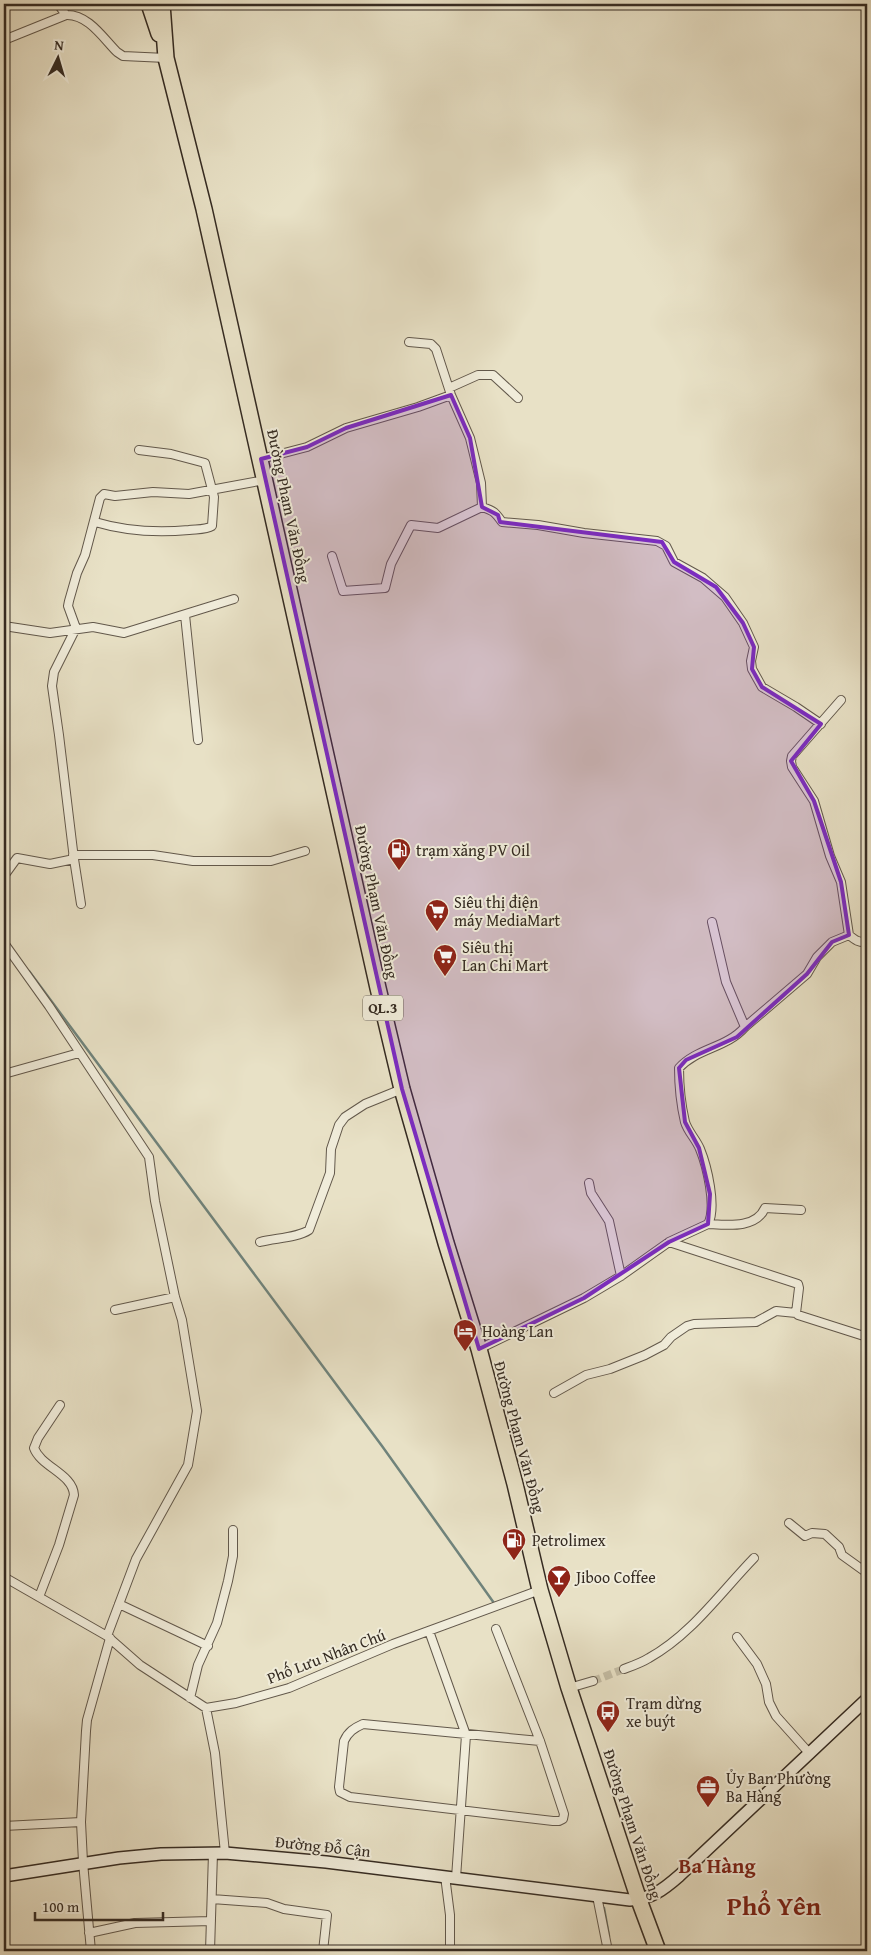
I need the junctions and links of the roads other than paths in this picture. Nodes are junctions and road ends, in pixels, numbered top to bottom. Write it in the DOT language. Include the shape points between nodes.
graph roads {
  1 [pos="58,4"];
  2 [pos="161,4"];
  3 [pos="66,15"];
  4 [pos="4,40"];
  5 [pos="165,54"];
  6 [pos="409,342"];
  7 [pos="450,392"];
  8 [pos="518,398"];
  9 [pos="139,450"];
  10 [pos="261,459"];
  11 [pos="265,480"];
  12 [pos="211,489"];
  13 [pos="482,507"];
  14 [pos="95,522"];
  15 [pos="332,556"];
  16 [pos="234,599"];
  17 [pos="185,615"];
  18 [pos="4,626"];
  19 [pos="76,628"];
  20 [pos="841,700"];
  21 [pos="821,724"];
  22 [pos="198,740"];
  23 [pos="305,851"];
  24 [pos="74,857"];
  25 [pos="4,876"];
  26 [pos="81,904"];
  27 [pos="712,922"];
  28 [pos="849,935"];
  29 [pos="867,942"];
  30 [pos="4,943"];
  31 [pos="745,1027"];
  32 [pos="79,1053"];
  33 [pos="4,1074"];
  34 [pos="402,1089"];
  35 [pos="589,1183"];
  36 [pos="800,1210"];
  37 [pos="708,1224"];
  38 [pos="260,1242"];
  39 [pos="670,1242"];
  40 [pos="620,1276"];
  41 [pos="175,1297"];
  42 [pos="115,1310"];
  43 [pos="796,1313"];
  44 [pos="867,1337"];
  45 [pos="479,1349"];
  46 [pos="554,1393"];
  47 [pos="60,1405"];
  48 [pos="789,1523"];
  49 [pos="233,1530"];
  50 [pos="754,1558"];
  51 [pos="867,1573"];
  52 [pos="4,1577"];
  53 [pos="540,1590"];
  54 [pos="39,1597"];
  55 [pos="119,1604"];
  56 [pos="496,1629"];
  57 [pos="428,1631"];
  58 [pos="108,1637"];
  59 [pos="737,1638"];
  60 [pos="208,1646"];
  61 [pos="624,1669"];
  62 [pos="593,1681"];
  63 [pos="570,1688"];
  64 [pos="190,1698"];
  65 [pos="867,1699"];
  66 [pos="206,1708"];
  67 [pos="466,1734"];
  68 [pos="540,1741"];
  69 [pos="810,1754"];
  70 [pos="462,1809"];
  71 [pos="81,1822"];
  72 [pos="4,1826"];
  73 [pos="213,1853"];
  74 [pos="226,1853"];
  75 [pos="83,1862"];
  76 [pos="4,1876"];
  77 [pos="450,1877"];
  78 [pos="596,1896"];
  79 [pos="212,1899"];
  80 [pos="639,1900"];
  81 [pos="211,1921"];
  82 [pos="89,1933"];
  83 [pos="91,1951"];
  84 [pos="210,1951"];
  85 [pos="324,1951"];
  86 [pos="450,1951"];
  87 [pos="608,1951"];
  88 [pos="658,1951"];
  1 -- 3 [label="street"];
  2 -- 5 [label="highway, Đường Phạm Văn Đồng / QL.3"];
  3 -- 4 [label="street"];
  3 -- 5 [label="street" via="86,20 123,56"];
  5 -- 10 [label="highway, Đường Phạm Văn Đồng / QL.3"];
  6 -- 7 [label="street" via="434,346"];
  7 -- 8 [label="street" via="478,375 487,374 498,378"];
  7 -- 10 [label="street" via="418,407 346,428 307,447"];
  7 -- 13 [label="street" via="470,438 481,483"];
  9 -- 12 [label="street" via="205,463"];
  10 -- 11 [label="highway, Đường Phạm Văn Đồng / QL.3"];
  11 -- 12 [label="street"];
  11 -- 34 [label="highway, Đường Phạm Văn Đồng / QL.3"];
  12 -- 14 [label="street" via="189,494 104,494 100,498"];
  12 -- 14 [label="street" via="214,497 212,526 209,528 170,532 132,530"];
  13 -- 15 [label="street" via="438,528 411,525 391,564 385,588 343,591"];
  13 -- 21 [label="street" via="493,511 502,522 662,542 674,562 716,588 743,623 754,647 752,669 762,687"];
  14 -- 19 [label="street" via="68,606"];
  16 -- 17 [label="street"];
  17 -- 19 [label="street" via="124,633 93,627"];
  17 -- 22 [label="street"];
  18 -- 19 [label="street" via="50,632"];
  19 -- 24 [label="street" via="52,680"];
  20 -- 21 [label="street"];
  21 -- 28 [label="street" via="791,761 814,801 841,882"];
  23 -- 24 [label="street" via="271,861 193,861 153,855"];
  24 -- 25 [label="street" via="50,864 17,858"];
  24 -- 26 [label="street"];
  27 -- 31 [label="street" via="726,982"];
  28 -- 29 [label="street" via="861,943"];
  28 -- 31 [label="street" via="832,942 806,974"];
  30 -- 32 [label="street"];
  31 -- 37 [label="street" via="737,1037 686,1060 679,1068 685,1122 700,1148 710,1194 712,1213"];
  32 -- 33 [label="street"];
  32 -- 41 [label="street" via="149,1157 154,1201"];
  34 -- 38 [label="street" via="345,1116 331,1149 330,1173 309,1230"];
  34 -- 45 [label="highway, Đường Phạm Văn Đồng / QL.3"];
  35 -- 40 [label="street" via="609,1221"];
  36 -- 37 [label="street" via="765,1208 756,1220 731,1225"];
  37 -- 39 [label="street"];
  39 -- 40 [label="street"];
  39 -- 43 [label="street" via="798,1284"];
  40 -- 45 [label="street" via="571,1305"];
  41 -- 42 [label="street"];
  41 -- 55 [label="street" via="182,1320 197,1411 191,1453 183,1476 136,1559"];
  43 -- 44 [label="street"];
  43 -- 46 [label="street" via="776,1311 756,1322 686,1326 664,1345 645,1355 610,1369 586,1374"];
  45 -- 53 [label="highway, Đường Phạm Văn Đồng / QL.3"];
  47 -- 54 [label="street" via="34,1448 36,1455 69,1482 74,1488 74,1495"];
  48 -- 51 [label="street" via="805,1536 814,1533 828,1536 840,1547 842,1555"];
  49 -- 60 [label="street" via="233,1556 228,1581"];
  50 -- 61 [label="street" via="688,1628 648,1659"];
  52 -- 54 [label="street"];
  53 -- 57 [label="street, Phố Lưu Nhân Chú"];
  53 -- 63 [label="highway, Đường Phạm Văn Đồng / QL.3"];
  54 -- 58 [label="street"];
  55 -- 58 [label="street"];
  55 -- 60 [label="street"];
  56 -- 68 [label="street"];
  57 -- 66 [label="street, Phố Lưu Nhân Chú" via="289,1688"];
  57 -- 67 [label="street"];
  58 -- 64 [label="street" via="140,1665"];
  58 -- 71 [label="street" via="87,1720"];
  59 -- 69 [label="street" via="758,1664 776,1716"];
  60 -- 64 [label="street" via="198,1665"];
  62 -- 63 [label="street"];
  63 -- 80 [label="highway, Đường Phạm Văn Đồng / QL.3"];
  64 -- 66 [label="street"];
  65 -- 69 [label="main road"];
  66 -- 74 [label="street"];
  67 -- 68 [label="street"];
  67 -- 70 [label="street"];
  67 -- 70 [label="street" via="370,1724 359,1726 347,1734 344,1741 339,1787 344,1795 350,1797"];
  68 -- 70 [label="street" via="563,1819 553,1821"];
  69 -- 80 [label="main road" via="667,1887 656,1895"];
  70 -- 77 [label="street"];
  71 -- 72 [label="street"];
  71 -- 75 [label="street"];
  73 -- 74 [label="main road, Đường Đỗ Cận"];
  73 -- 75 [label="main road, Đường Đỗ Cận" via="161,1854"];
  73 -- 79 [label="street"];
  74 -- 77 [label="main road, Đường Đỗ Cận"];
  75 -- 76 [label="main road, Đường Đỗ Cận"];
  75 -- 82 [label="street"];
  77 -- 78 [label="main road, Đường Đỗ Cận"];
  77 -- 86 [label="street"];
  78 -- 80 [label="main road, Đường Đỗ Cận"];
  78 -- 87 [label="street"];
  79 -- 81 [label="street"];
  79 -- 85 [label="street" via="267,1903 284,1910 327,1914"];
  80 -- 88 [label="highway, Đường Phạm Văn Đồng / QL.3"];
  81 -- 82 [label="street" via="142,1922"];
  81 -- 84 [label="street"];
  82 -- 83 [label="street"];
}
